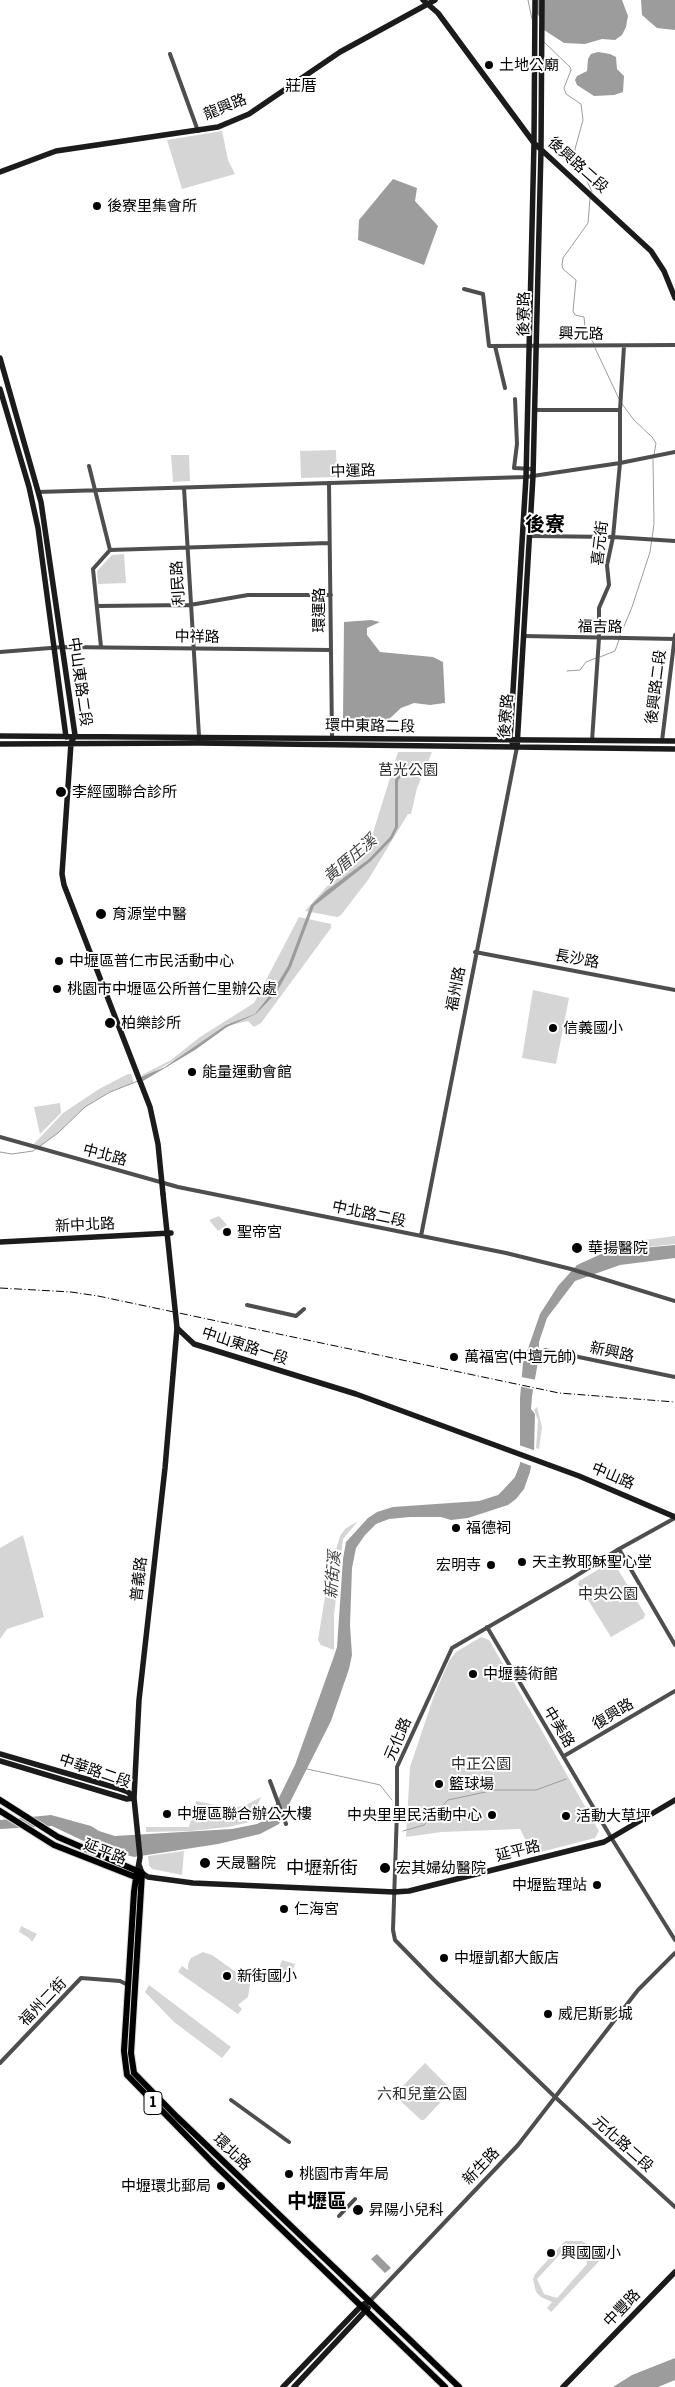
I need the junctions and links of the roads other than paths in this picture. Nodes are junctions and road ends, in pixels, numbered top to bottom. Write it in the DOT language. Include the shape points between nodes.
graph roads {
  1 [pos="435,0"];
  2 [pos="535,0"];
  3 [pos="542,0"];
  4 [pos="425,2"];
  5 [pos="170,54"];
  6 [pos="198,131"];
  7 [pos="534,143"];
  8 [pos="541,149"];
  9 [pos="0,172"];
  10 [pos="464,289"];
  11 [pos="675,298"];
  12 [pos="533,345"];
  13 [pos="675,345"];
  14 [pos="495,346"];
  15 [pos="624,346"];
  16 [pos="0,358"];
  17 [pos="505,388"];
  18 [pos="0,389"];
  19 [pos="515,399"];
  20 [pos="534,410"];
  21 [pos="620,410"];
  22 [pos="675,452"];
  23 [pos="620,463"];
  24 [pos="89,466"];
  25 [pos="530,469"];
  26 [pos="529,476"];
  27 [pos="329,483"];
  28 [pos="184,488"];
  29 [pos="96,491"];
  30 [pos="30,492"];
  31 [pos="39,492"];
  32 [pos="530,536"];
  33 [pos="613,536"];
  34 [pos="675,541"];
  35 [pos="329,543"];
  36 [pos="187,548"];
  37 [pos="110,550"];
  38 [pos="331,595"];
  39 [pos="190,605"];
  40 [pos="97,606"];
  41 [pos="675,635"];
  42 [pos="524,636"];
  43 [pos="599,638"];
  44 [pos="675,639"];
  45 [pos="63,647"];
  46 [pos="53,648"];
  47 [pos="101,648"];
  48 [pos="193,648"];
  49 [pos="330,650"];
  50 [pos="0,652"];
  51 [pos="0,736"];
  52 [pos="64,736"];
  53 [pos="75,736"];
  54 [pos="199,736"];
  55 [pos="332,737"];
  56 [pos="510,740"];
  57 [pos="592,741"];
  58 [pos="662,741"];
  59 [pos="675,741"];
  60 [pos="71,743"];
  61 [pos="0,744"];
  62 [pos="517,744"];
  63 [pos="675,749"];
  64 [pos="475,952"];
  65 [pos="675,990"];
  66 [pos="0,1137"];
  67 [pos="162,1182"];
  68 [pos="171,1233"];
  69 [pos="421,1236"];
  70 [pos="0,1242"];
  71 [pos="675,1301"];
  72 [pos="247,1305"];
  73 [pos="304,1309"];
  74 [pos="177,1328"];
  75 [pos="545,1350"];
  76 [pos="675,1377"];
  77 [pos="540,1461"];
  78 [pos="675,1517"];
  79 [pos="618,1549"];
  80 [pos="487,1627"];
  81 [pos="675,1645"];
  82 [pos="675,1691"];
  83 [pos="0,1754"];
  84 [pos="564,1756"];
  85 [pos="0,1761"];
  86 [pos="270,1781"];
  87 [pos="134,1798"];
  88 [pos="0,1800"];
  89 [pos="675,1800"];
  90 [pos="0,1811"];
  91 [pos="286,1824"];
  92 [pos="612,1839"];
  93 [pos="141,1874"];
  94 [pos="394,1892"];
  95 [pos="675,1940"];
  96 [pos="675,1953"];
  97 [pos="128,1985"];
  98 [pos="136,1991"];
  99 [pos="0,2062"];
  100 [pos="555,2097"];
  101 [pos="231,2100"];
  102 [pos="289,2142"];
  103 [pos="250,2187"];
  104 [pos="245,2193"];
  105 [pos="355,2199"];
  106 [pos="675,2207"];
  107 [pos="339,2216"];
  108 [pos="311,2245"];
  109 [pos="306,2251"];
  110 [pos="675,2272"];
  111 [pos="370,2301"];
  112 [pos="364,2308"];
  113 [pos="282,2387"];
  114 [pos="294,2387"];
  115 [pos="445,2387"];
  116 [pos="459,2387"];
  117 [pos="563,2387"];
  1 -- 4 [label="street, 龍興路"];
  2 -- 7 [label="street, 後寮路"];
  3 -- 8 [label="street, 後寮路"];
  4 -- 6 [label="street, 龍興路" via="340,52 248,114 218,127"];
  4 -- 7 [label="street, 後興路二段" via="438,13"];
  5 -- 6 [label="street"];
  6 -- 9 [label="street, 龍興路" via="56,151"];
  7 -- 8 [label="street, 後興路二段"];
  7 -- 12 [label="street, 後寮路"];
  8 -- 11 [label="street, 後興路二段" via="644,242 658,260"];
  8 -- 12 [label="street, 後寮路"];
  10 -- 14 [label="street, 興元路" via="483,294 488,344"];
  12 -- 14 [label="street, 興元路"];
  12 -- 15 [label="street, 興元路"];
  12 -- 20 [label="street, 後寮路"];
  12 -- 25 [label="street, 後寮路"];
  13 -- 15 [label="street, 興元路"];
  14 -- 17 [label="street"];
  15 -- 21 [label="street, 喜元街"];
  16 -- 31 [label="street, 中山東路二段"];
  18 -- 30 [label="street, 中山東路二段"];
  19 -- 25 [label="street" via="518,444 514,468"];
  20 -- 21 [label="street"];
  20 -- 25 [label="street, 後寮路"];
  21 -- 23 [label="street, 喜元街"];
  22 -- 23 [label="street, 中運路"];
  23 -- 26 [label="street, 中運路"];
  23 -- 33 [label="street, 喜元街"];
  24 -- 29 [label="street"];
  25 -- 26 [label="street, 後寮路"];
  26 -- 27 [label="street, 中運路"];
  26 -- 32 [label="street, 後寮路"];
  26 -- 56 [label="street, 後寮路"];
  27 -- 28 [label="street, 中運路"];
  27 -- 35 [label="street, 環運路"];
  28 -- 29 [label="street, 中運路"];
  28 -- 36 [label="street, 利民路"];
  29 -- 31 [label="street, 中運路"];
  29 -- 37 [label="street"];
  30 -- 31 [label="street, 中運路"];
  30 -- 46 [label="street, 中山東路二段" via="38,528"];
  31 -- 45 [label="street, 中山東路二段"];
  32 -- 33 [label="street"];
  32 -- 42 [label="street, 後寮路"];
  33 -- 34 [label="street"];
  33 -- 43 [label="street, 喜元街" via="607,565 609,585 598,608"];
  35 -- 36 [label="street"];
  35 -- 38 [label="street, 環運路"];
  36 -- 37 [label="street"];
  36 -- 39 [label="street, 利民路"];
  37 -- 40 [label="street" via="93,569"];
  38 -- 39 [label="street" via="248,595"];
  38 -- 49 [label="street, 環運路"];
  39 -- 40 [label="street"];
  39 -- 48 [label="street, 利民路"];
  40 -- 47 [label="street"];
  41 -- 44 [label="street, 後興路二段"];
  42 -- 43 [label="street, 福吉路"];
  42 -- 62 [label="street, 後寮路"];
  43 -- 44 [label="street, 福吉路"];
  43 -- 57 [label="street, 喜元街"];
  44 -- 58 [label="street, 後興路二段"];
  45 -- 46 [label="street, 中祥路"];
  45 -- 47 [label="street, 中祥路"];
  45 -- 53 [label="street, 中山東路二段"];
  46 -- 50 [label="street, 中祥路"];
  46 -- 52 [label="street, 中山東路二段"];
  47 -- 48 [label="street, 中祥路"];
  48 -- 49 [label="street, 中祥路"];
  48 -- 54 [label="street, 利民路"];
  49 -- 55 [label="street, 環運路"];
  51 -- 52 [label="street, 環中東路二段"];
  52 -- 53 [label="street, 環中東路二段"];
  52 -- 60 [label="street, 中山東路二段"];
  53 -- 54 [label="street, 環中東路二段"];
  53 -- 60 [label="street, 中山東路二段"];
  54 -- 55 [label="street, 環中東路二段"];
  55 -- 56 [label="street, 環中東路二段"];
  56 -- 62 [label="street, 環中東路二段"];
  57 -- 58 [label="street, 環中東路二段"];
  57 -- 62 [label="street, 環中東路二段"];
  58 -- 59 [label="street, 環中東路二段"];
  60 -- 61 [label="street, 環中東路二段"];
  60 -- 62 [label="street, 環中東路二段"];
  60 -- 67 [label="street" via="62,874 155,1125"];
  62 -- 63 [label="street, 環中東路二段"];
  62 -- 64 [label="street, 福州路"];
  64 -- 65 [label="street, 長沙路"];
  64 -- 69 [label="street, 福州路"];
  66 -- 67 [label="street, 中北路"];
  67 -- 69 [label="street, 中北路二段"];
  67 -- 74 [label="street, bridge"];
  68 -- 70 [label="street, 新中北路"];
  69 -- 71 [label="street, 中北路二段" via="571,1269"];
  72 -- 73 [label="street" via="296,1316"];
  74 -- 77 [label="street, 中山東路一段" via="194,1344 356,1394"];
  74 -- 87 [label="street, 普義路" via="139,1700"];
  75 -- 76 [label="street, 新興路"];
  77 -- 78 [label="street, 中山路"];
  78 -- 79 [label="street, 元化路"];
  79 -- 80 [label="street, 元化路"];
  79 -- 81 [label="street"];
  80 -- 84 [label="street, 中美路"];
  80 -- 94 [label="street, 元化路" via="452,1648 397,1767"];
  82 -- 84 [label="street, 復興路"];
  83 -- 87 [label="street, 中華路二段" via="117,1788"];
  84 -- 92 [label="street, 中美路"];
  85 -- 87 [label="street, 中華路二段" via="127,1799"];
  86 -- 91 [label="street"];
  87 -- 93 [label="street, 普義路"];
  88 -- 93 [label="main road, 延平路" via="58,1837"];
  89 -- 92 [label="street, 延平路"];
  90 -- 93 [label="main road, 延平路" via="54,1845"];
  92 -- 94 [label="street, 延平路" via="409,1891"];
  92 -- 95 [label="street, 中美路"];
  93 -- 94 [label="street, 延平路" via="193,1883"];
  93 -- 97 [label="main road, 環北路 / 1"];
  93 -- 98 [label="main road, 環北路 / 1"];
  94 -- 100 [label="street, 元化路" via="395,1940"];
  96 -- 100 [label="street, 新生路" via="638,1990"];
  97 -- 98 [label="street"];
  97 -- 99 [label="street, 福州二街" via="120,1981 81,1978"];
  97 -- 104 [label="main road, 環北路 / 1" via="124,2063 127,2075"];
  98 -- 103 [label="main road, 環北路 / 1" via="131,2053 134,2073"];
  100 -- 106 [label="street, 元化路二段"];
  100 -- 111 [label="street, 新生路" via="518,2145"];
  101 -- 102 [label="street"];
  103 -- 104 [label="street"];
  103 -- 108 [label="main road, 環北路 / 1"];
  104 -- 109 [label="main road, 環北路 / 1"];
  105 -- 107 [label="street"];
  108 -- 109 [label="street"];
  108 -- 111 [label="main road, 環北路 / 1"];
  109 -- 112 [label="main road, 環北路 / 1"];
  110 -- 117 [label="street, 中豐路"];
  111 -- 112 [label="street, 新生路"];
  111 -- 116 [label="main road, 環北路 / 1"];
  112 -- 113 [label="street"];
  112 -- 114 [label="street, 新生路"];
  112 -- 115 [label="main road, 環北路 / 1"];
}
